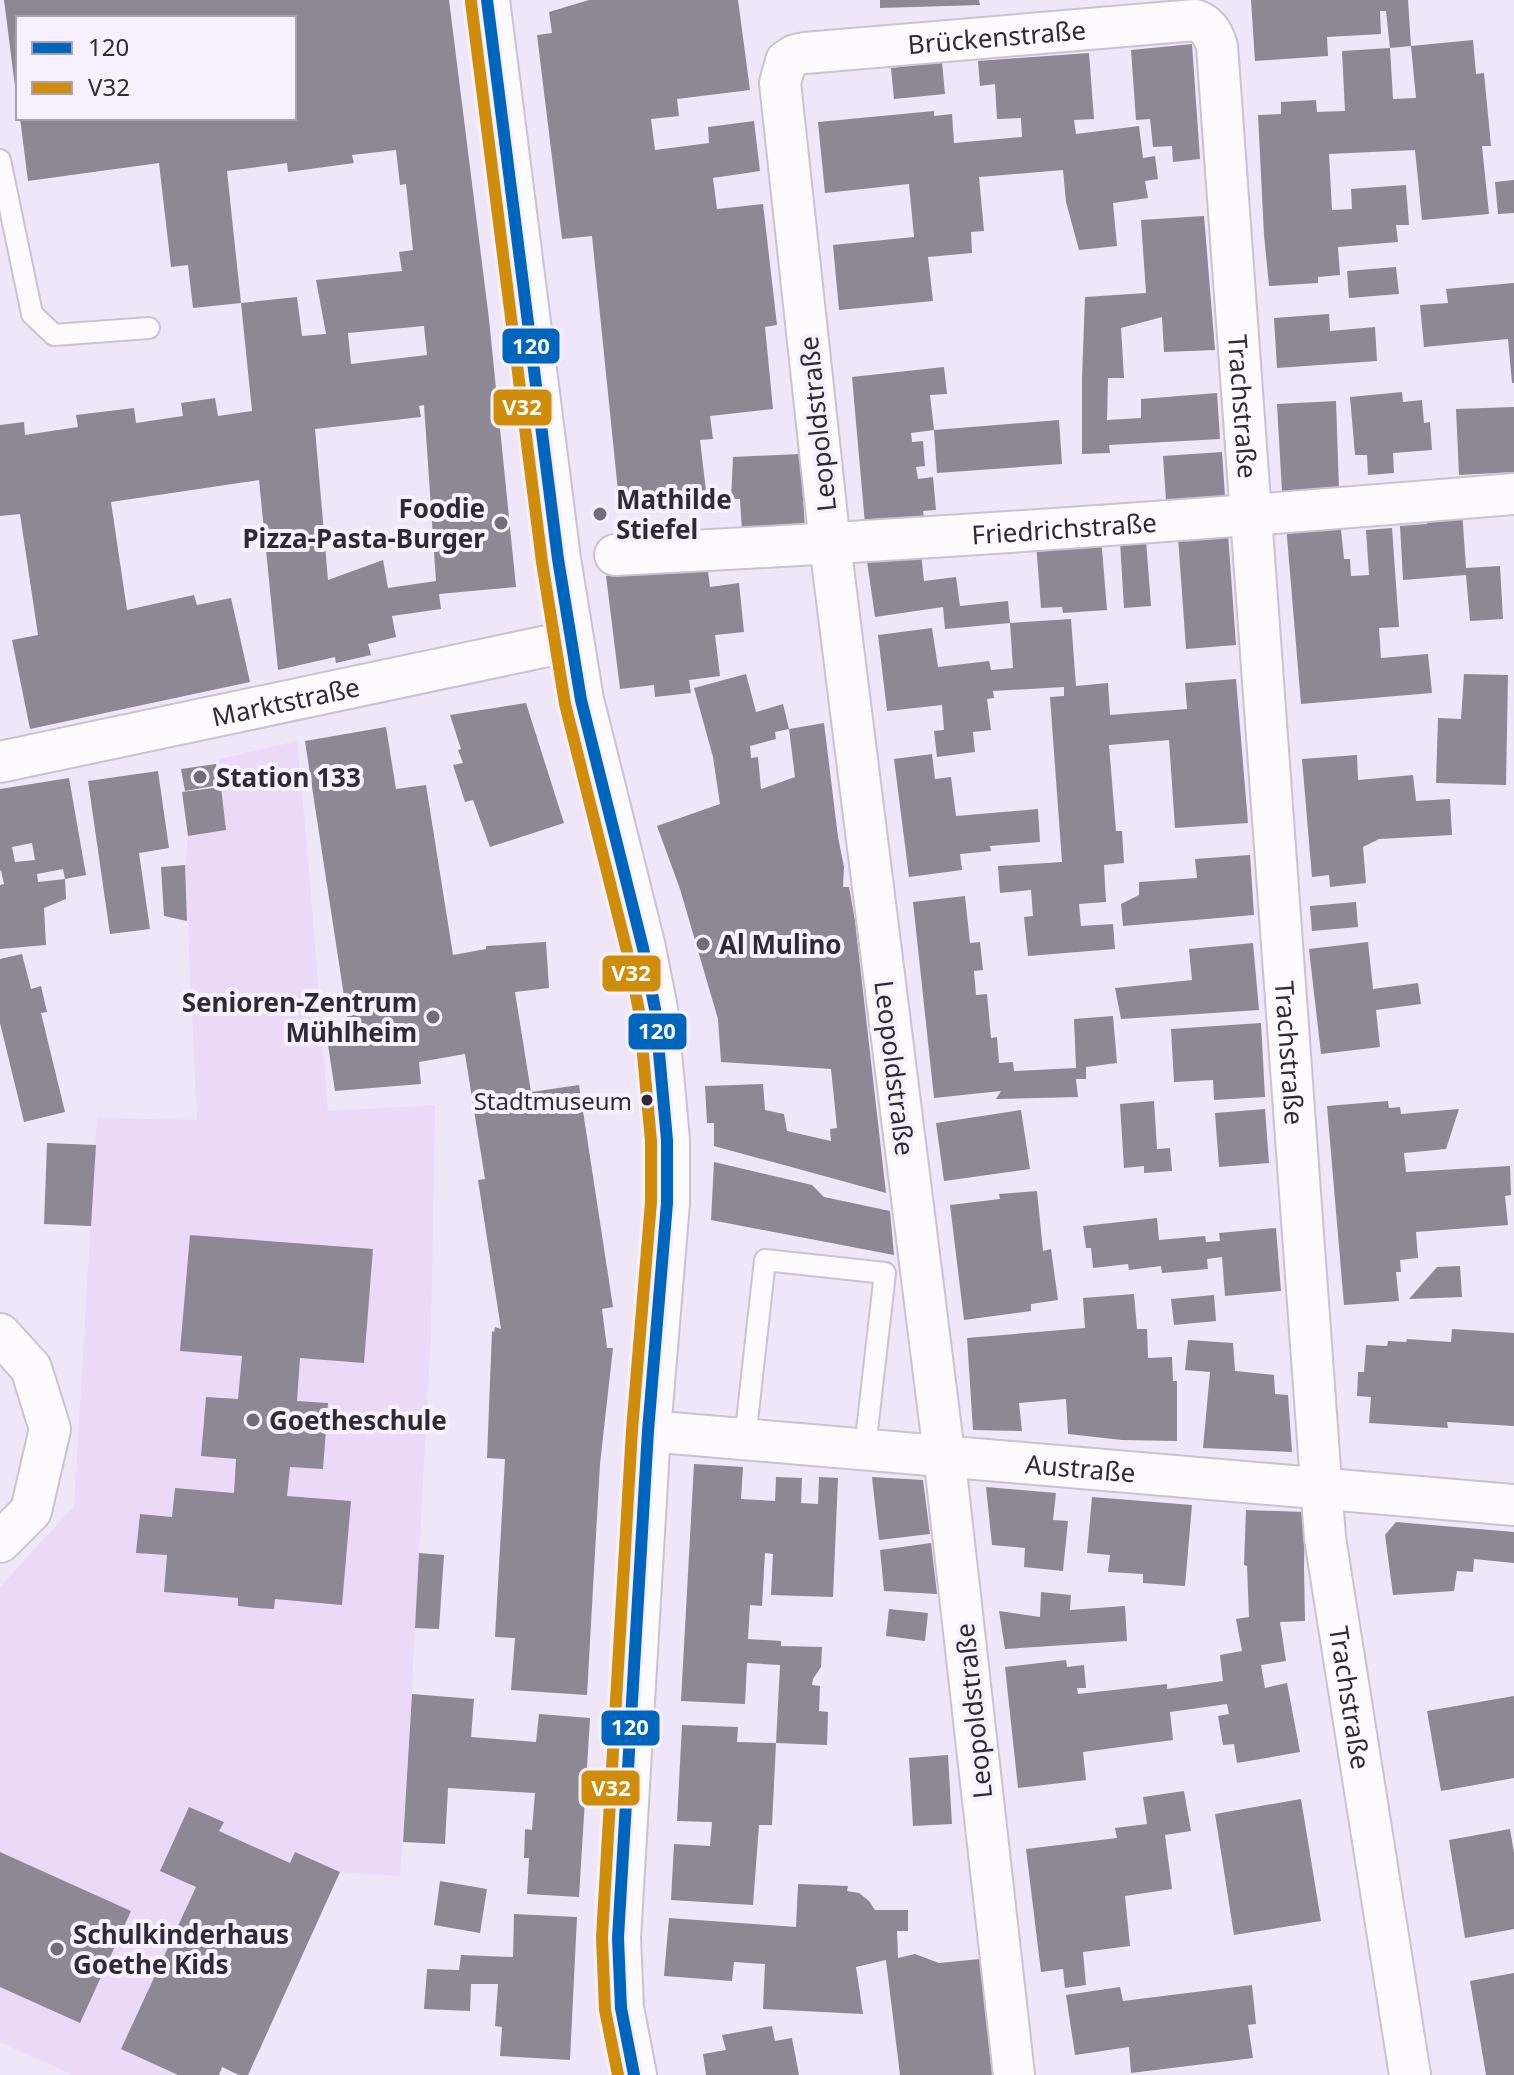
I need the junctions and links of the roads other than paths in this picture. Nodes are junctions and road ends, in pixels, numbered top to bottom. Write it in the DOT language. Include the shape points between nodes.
graph roads {
  1 [pos="487,0"];
  2 [pos="1207,27"];
  3 [pos="786,61"];
  4 [pos="0,160"];
  5 [pos="149,328"];
  6 [pos="1514,494"];
  7 [pos="1252,516"];
  8 [pos="830,544"];
  9 [pos="615,555"];
  10 [pos="571,641"];
  11 [pos="0,762"];
  12 [pos="0,1334"];
  13 [pos="648,1431"];
  14 [pos="745,1439"];
  15 [pos="865,1448"];
  16 [pos="944,1454"];
  17 [pos="1321,1488"];
  18 [pos="1514,1505"];
  19 [pos="0,1542"];
  20 [pos="634,2075"];
  21 [pos="1014,2075"];
  22 [pos="1410,2075"];
  1 -- 10 [label="main road"];
  2 -- 3 [label="street, Brückenstraße" via="1195,20 805,53"];
  2 -- 7 [label="street, Trachstraße" via="1217,46"];
  3 -- 8 [label="street, Leopoldstraße" via="780,83"];
  4 -- 5 [label="lane" via="32,314 54,335"];
  6 -- 7 [label="street, Friedrichstraße"];
  7 -- 8 [label="street, Friedrichstraße"];
  7 -- 17 [label="street, Trachstraße"];
  8 -- 9 [label="street, Friedrichstraße"];
  8 -- 16 [label="street, Leopoldstraße"];
  10 -- 11 [label="street, Marktstraße"];
  10 -- 13 [label="main road" via="584,714 643,948 665,1096 667,1203"];
  12 -- 19 [label="street" via="31,1368 50,1429 31,1511"];
  13 -- 14 [label="street, Austraße"];
  13 -- 20 [label="main road" via="618,1938 621,2008"];
  14 -- 15 [label="street, Austraße"];
  14 -- 15 [label="lane" via="765,1260 885,1273"];
  15 -- 16 [label="street, Austraße"];
  16 -- 17 [label="street, Austraße"];
  16 -- 21 [label="street, Leopoldstraße"];
  17 -- 18 [label="street, Austraße"];
  17 -- 22 [label="street, Trachstraße"];
}
